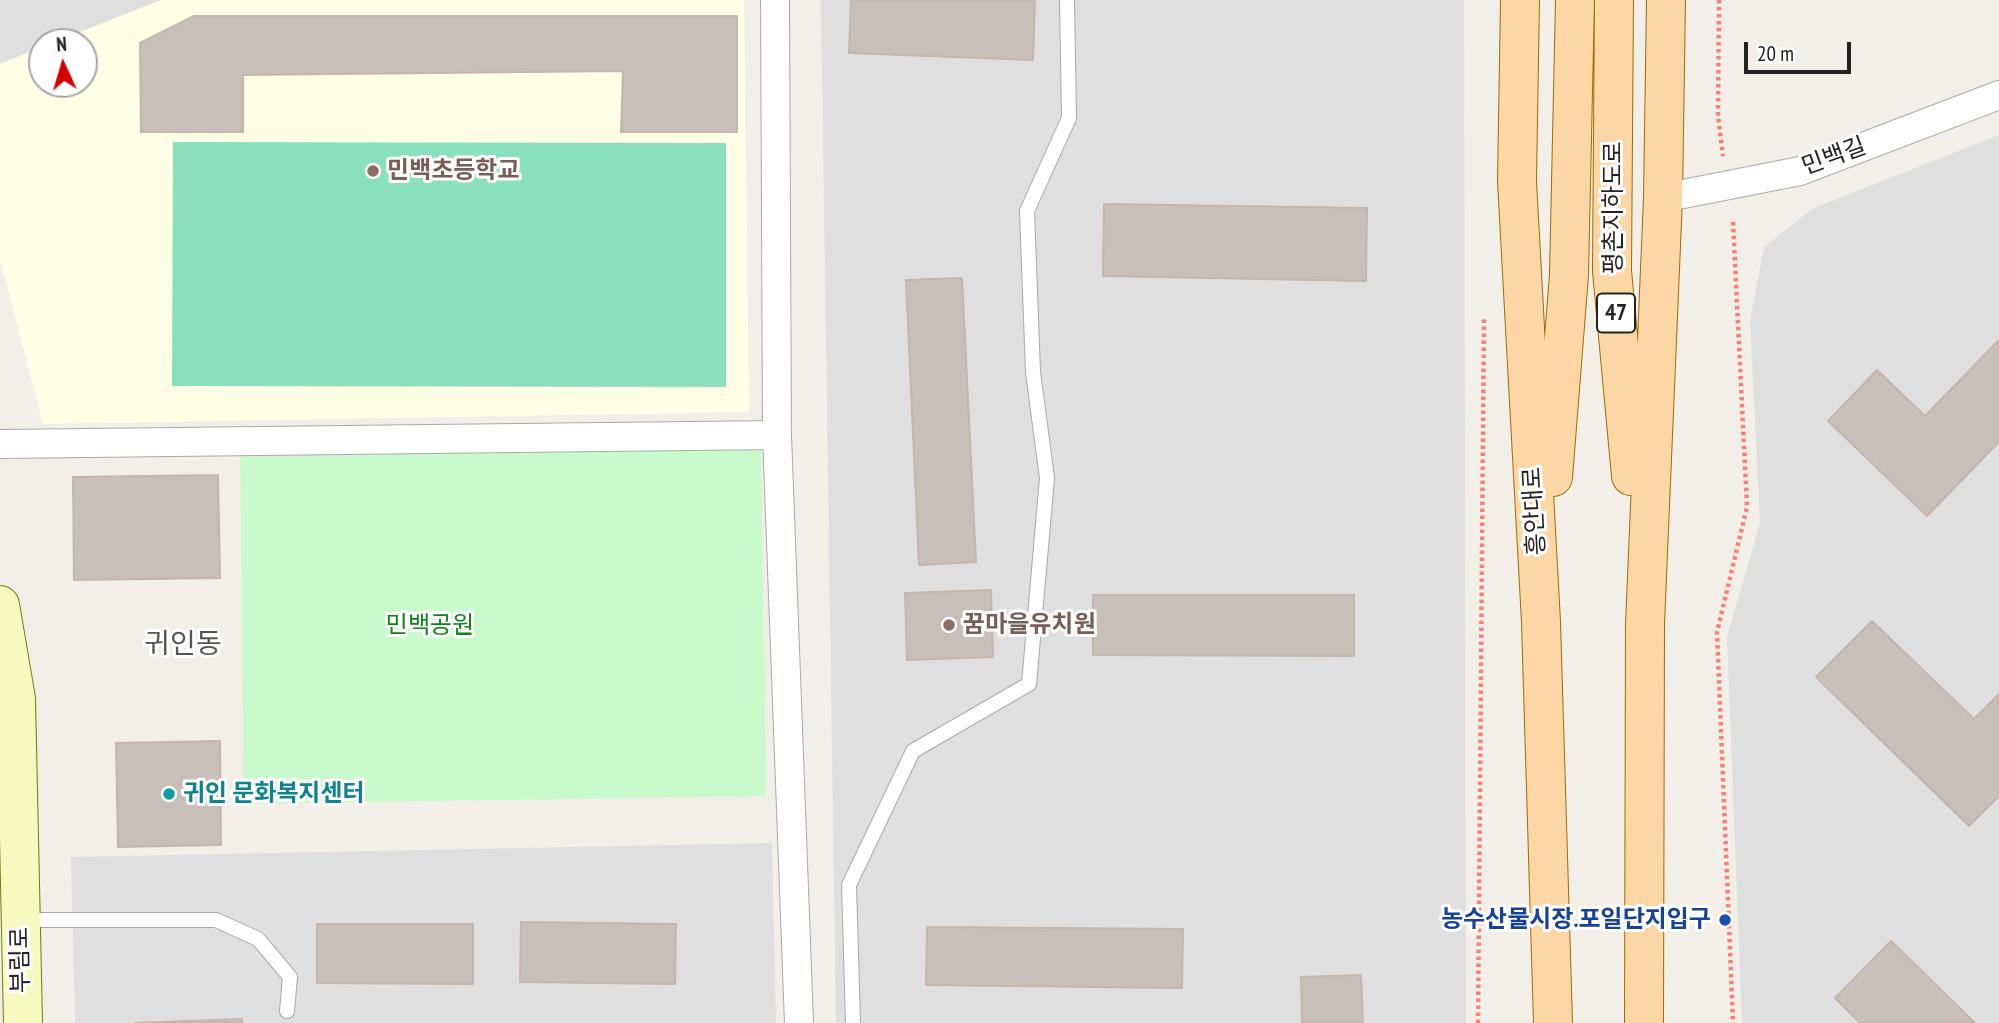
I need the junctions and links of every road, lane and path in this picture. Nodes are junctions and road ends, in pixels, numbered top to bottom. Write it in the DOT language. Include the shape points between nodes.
graph roads {
  1 [pos="775,0"];
  2 [pos="1067,0"];
  3 [pos="1520,0"];
  4 [pos="1574,0"];
  5 [pos="1615,0"];
  6 [pos="1666,0"];
  7 [pos="1719,0"];
  8 [pos="1999,95"];
  9 [pos="1723,158"];
  10 [pos="1663,198"];
  11 [pos="1732,222"];
  12 [pos="1484,304"];
  13 [pos="777,435"];
  14 [pos="0,444"];
  15 [pos="0,605"];
  16 [pos="1541,622"];
  17 [pos="1645,624"];
  18 [pos="20,920"];
  19 [pos="287,1011"];
  20 [pos="23,1023"];
  21 [pos="799,1023"];
  22 [pos="853,1023"];
  23 [pos="1478,1023"];
  24 [pos="1553,1023"];
  25 [pos="1644,1023"];
  26 [pos="1733,1023"];
  1 -- 13 [label="street"];
  2 -- 22 [label="lane" via="1069,118 1027,211 1033,372 1047,478 1028,684 913,751 849,885"];
  3 -- 16 [label="main road, 흥안대로" via="1517,181"];
  4 -- 16 [label="main road, 평촌지하도로 / 47" via="1569,275"];
  5 -- 17 [label="main road, 평촌지하도로 / 47" via="1612,271"];
  6 -- 10 [label="main road"];
  7 -- 9 [label="path" via="1718,116"];
  8 -- 10 [label="street, 민백길" via="1800,171"];
  10 -- 17 [label="main road"];
  11 -- 26 [label="path" via="1747,507 1717,632"];
  12 -- 23 [label="path"];
  13 -- 14 [label="street"];
  13 -- 21 [label="street"];
  15 -- 18 [label="street, 부림로" via="16,699"];
  16 -- 24 [label="main road, 흥안대로 / 47"];
  17 -- 25 [label="main road, 47"];
  18 -- 19 [label="lane" via="216,920 258,939 290,977"];
  18 -- 20 [label="street, 부림로"];
}
